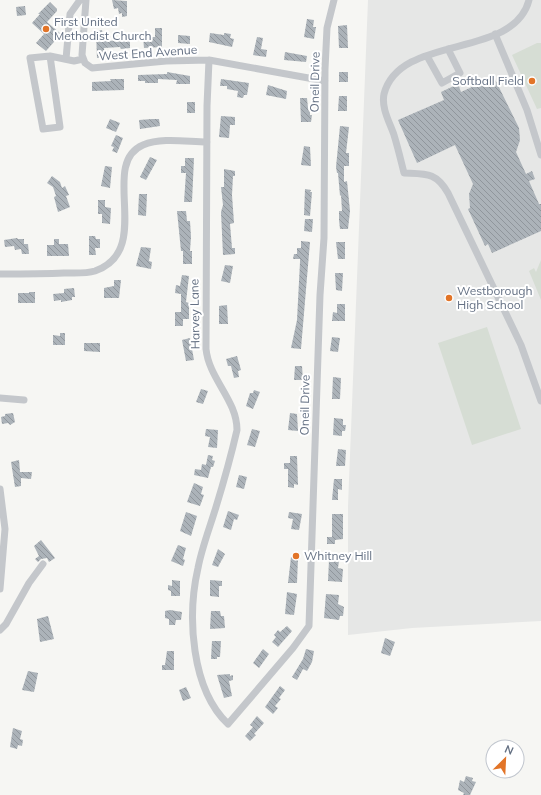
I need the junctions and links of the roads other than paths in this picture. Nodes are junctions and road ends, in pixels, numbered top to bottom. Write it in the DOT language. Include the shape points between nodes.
graph roads {
  1 [pos="80,0"];
  2 [pos="86,0"];
  3 [pos="334,0"];
  4 [pos="529,0"];
  5 [pos="495,34"];
  6 [pos="448,49"];
  7 [pos="50,56"];
  8 [pos="427,56"];
  9 [pos="66,59"];
  10 [pos="83,60"];
  11 [pos="209,60"];
  12 [pos="326,81"];
  13 [pos="207,142"];
  14 [pos="541,155"];
  15 [pos="0,274"];
  16 [pos="0,398"];
  17 [pos="24,400"];
  18 [pos="541,401"];
  19 [pos="0,489"];
  20 [pos="43,564"];
  21 [pos="0,589"];
  22 [pos="0,630"];
  23 [pos="200,674"];
  1 -- 9 [label="street" via="70,14"];
  2 -- 10 [label="street, West End Avenue"];
  3 -- 12 [label="street, Oneil Drive" via="327,28"];
  4 -- 5 [label="street" via="520,19 506,30"];
  5 -- 6 [label="street"];
  5 -- 14 [label="street" via="527,110"];
  6 -- 8 [label="street"];
  6 -- 8 [label="street" via="460,74 442,83"];
  7 -- 7 [label="street" via="30,58 43,129 60,127"];
  7 -- 9 [label="street"];
  8 -- 18 [label="street" via="403,67 389,84 384,95 384,108 395,136 404,173 432,176 442,182 518,338"];
  9 -- 10 [label="street"];
  10 -- 11 [label="street, West End Avenue" via="88,66 97,69 166,61"];
  11 -- 12 [label="street, West End Avenue"];
  11 -- 13 [label="street, Harvey Lane"];
  12 -- 23 [label="street, Oneil Drive" via="324,238 318,333 309,626 228,724 220,717 211,702"];
  13 -- 15 [label="street" via="155,141 143,145 133,153 126,172 123,243 117,256 108,264 87,272"];
  13 -- 23 [label="street, Harvey Lane" via="207,359 235,415 237,430 198,569 193,624"];
  16 -- 17 [label="street"];
  19 -- 21 [label="street" via="6,529"];
  20 -- 22 [label="street"];
}
